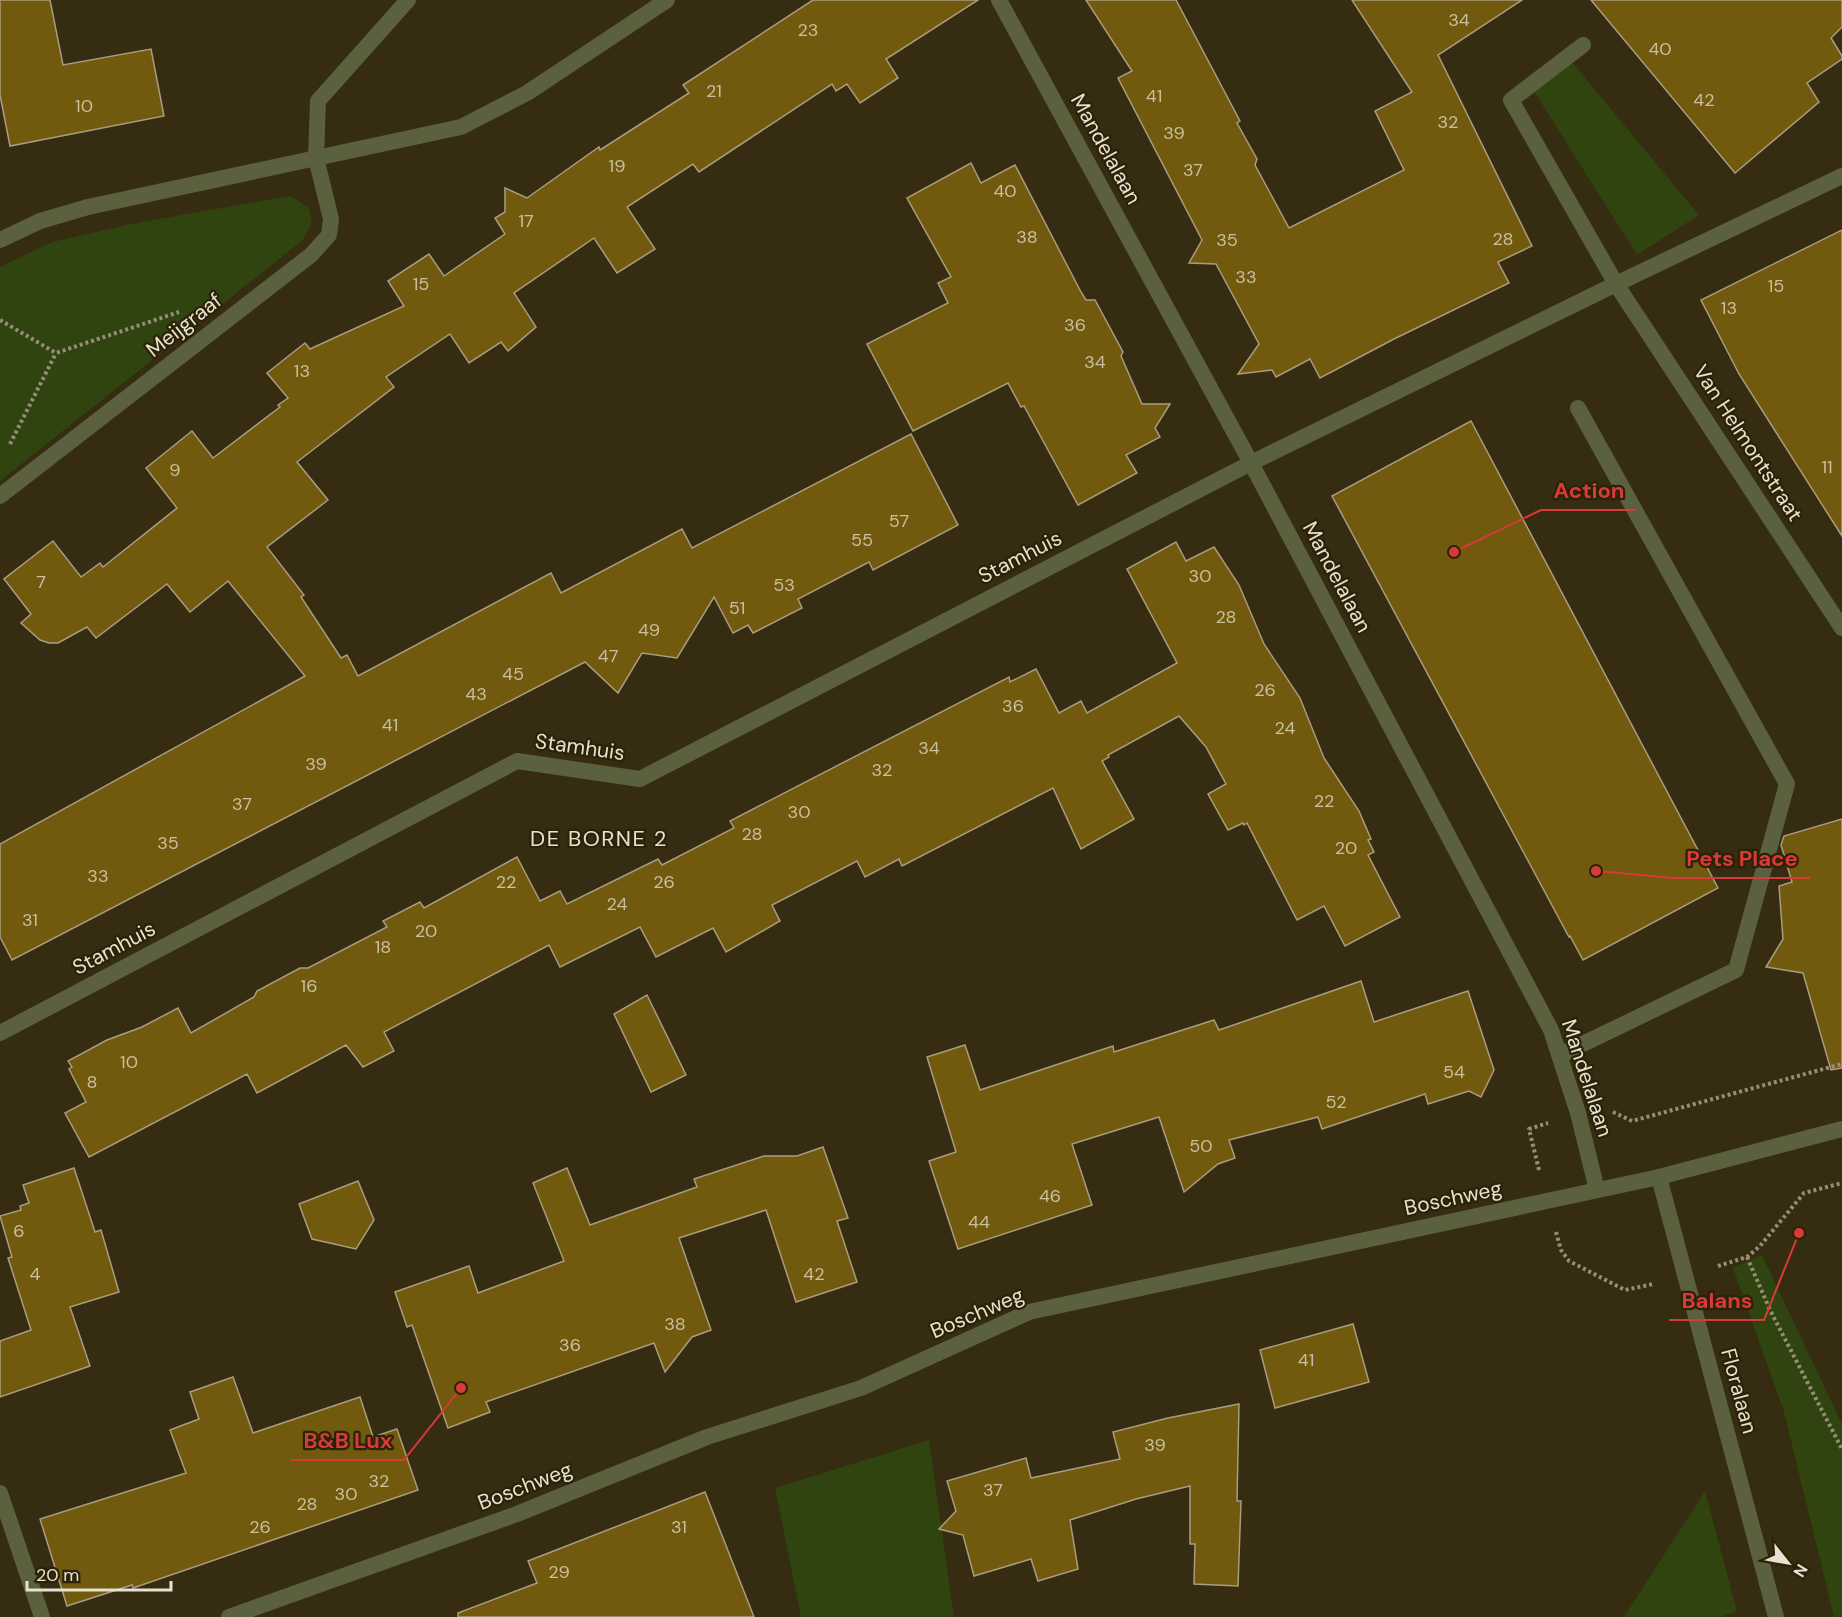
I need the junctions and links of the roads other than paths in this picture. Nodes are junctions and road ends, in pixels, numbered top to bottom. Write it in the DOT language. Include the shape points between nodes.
graph roads {
  1 [pos="408,0"];
  2 [pos="667,0"];
  3 [pos="999,0"];
  4 [pos="1583,45"];
  5 [pos="316,158"];
  6 [pos="1842,176"];
  7 [pos="0,240"];
  8 [pos="1616,284"];
  9 [pos="1578,408"];
  10 [pos="1251,463"];
  11 [pos="0,496"];
  12 [pos="1842,628"];
  13 [pos="0,1033"];
  14 [pos="1560,1055"];
  15 [pos="1842,1129"];
  16 [pos="1659,1177"];
  17 [pos="1597,1190"];
  18 [pos="0,1493"];
  19 [pos="42,1617"];
  20 [pos="231,1617"];
  21 [pos="1776,1617"];
  1 -- 5 [label="street, Meijgraaf" via="318,101"];
  2 -- 5 [label="street" via="527,93 461,127"];
  3 -- 10 [label="street, Mandelalaan"];
  4 -- 8 [label="street, Van Helmontstraat" via="1511,100"];
  5 -- 7 [label="street" via="88,207 40,221"];
  5 -- 11 [label="street, Meijgraaf" via="331,219 329,235 311,255"];
  6 -- 8 [label="street"];
  8 -- 10 [label="street"];
  8 -- 12 [label="street, Van Helmontstraat"];
  9 -- 14 [label="street" via="1786,784 1736,970"];
  10 -- 13 [label="street, Stamhuis" via="640,779 517,761"];
  10 -- 14 [label="street, Mandelalaan" via="1551,1030"];
  14 -- 17 [label="street, Mandelalaan"];
  15 -- 16 [label="street, Boschweg"];
  16 -- 17 [label="street, Boschweg"];
  16 -- 21 [label="street, Floralaan"];
  17 -- 20 [label="street, Boschweg" via="1029,1312 861,1388 707,1437 517,1515"];
  18 -- 19 [label="street"];
}
